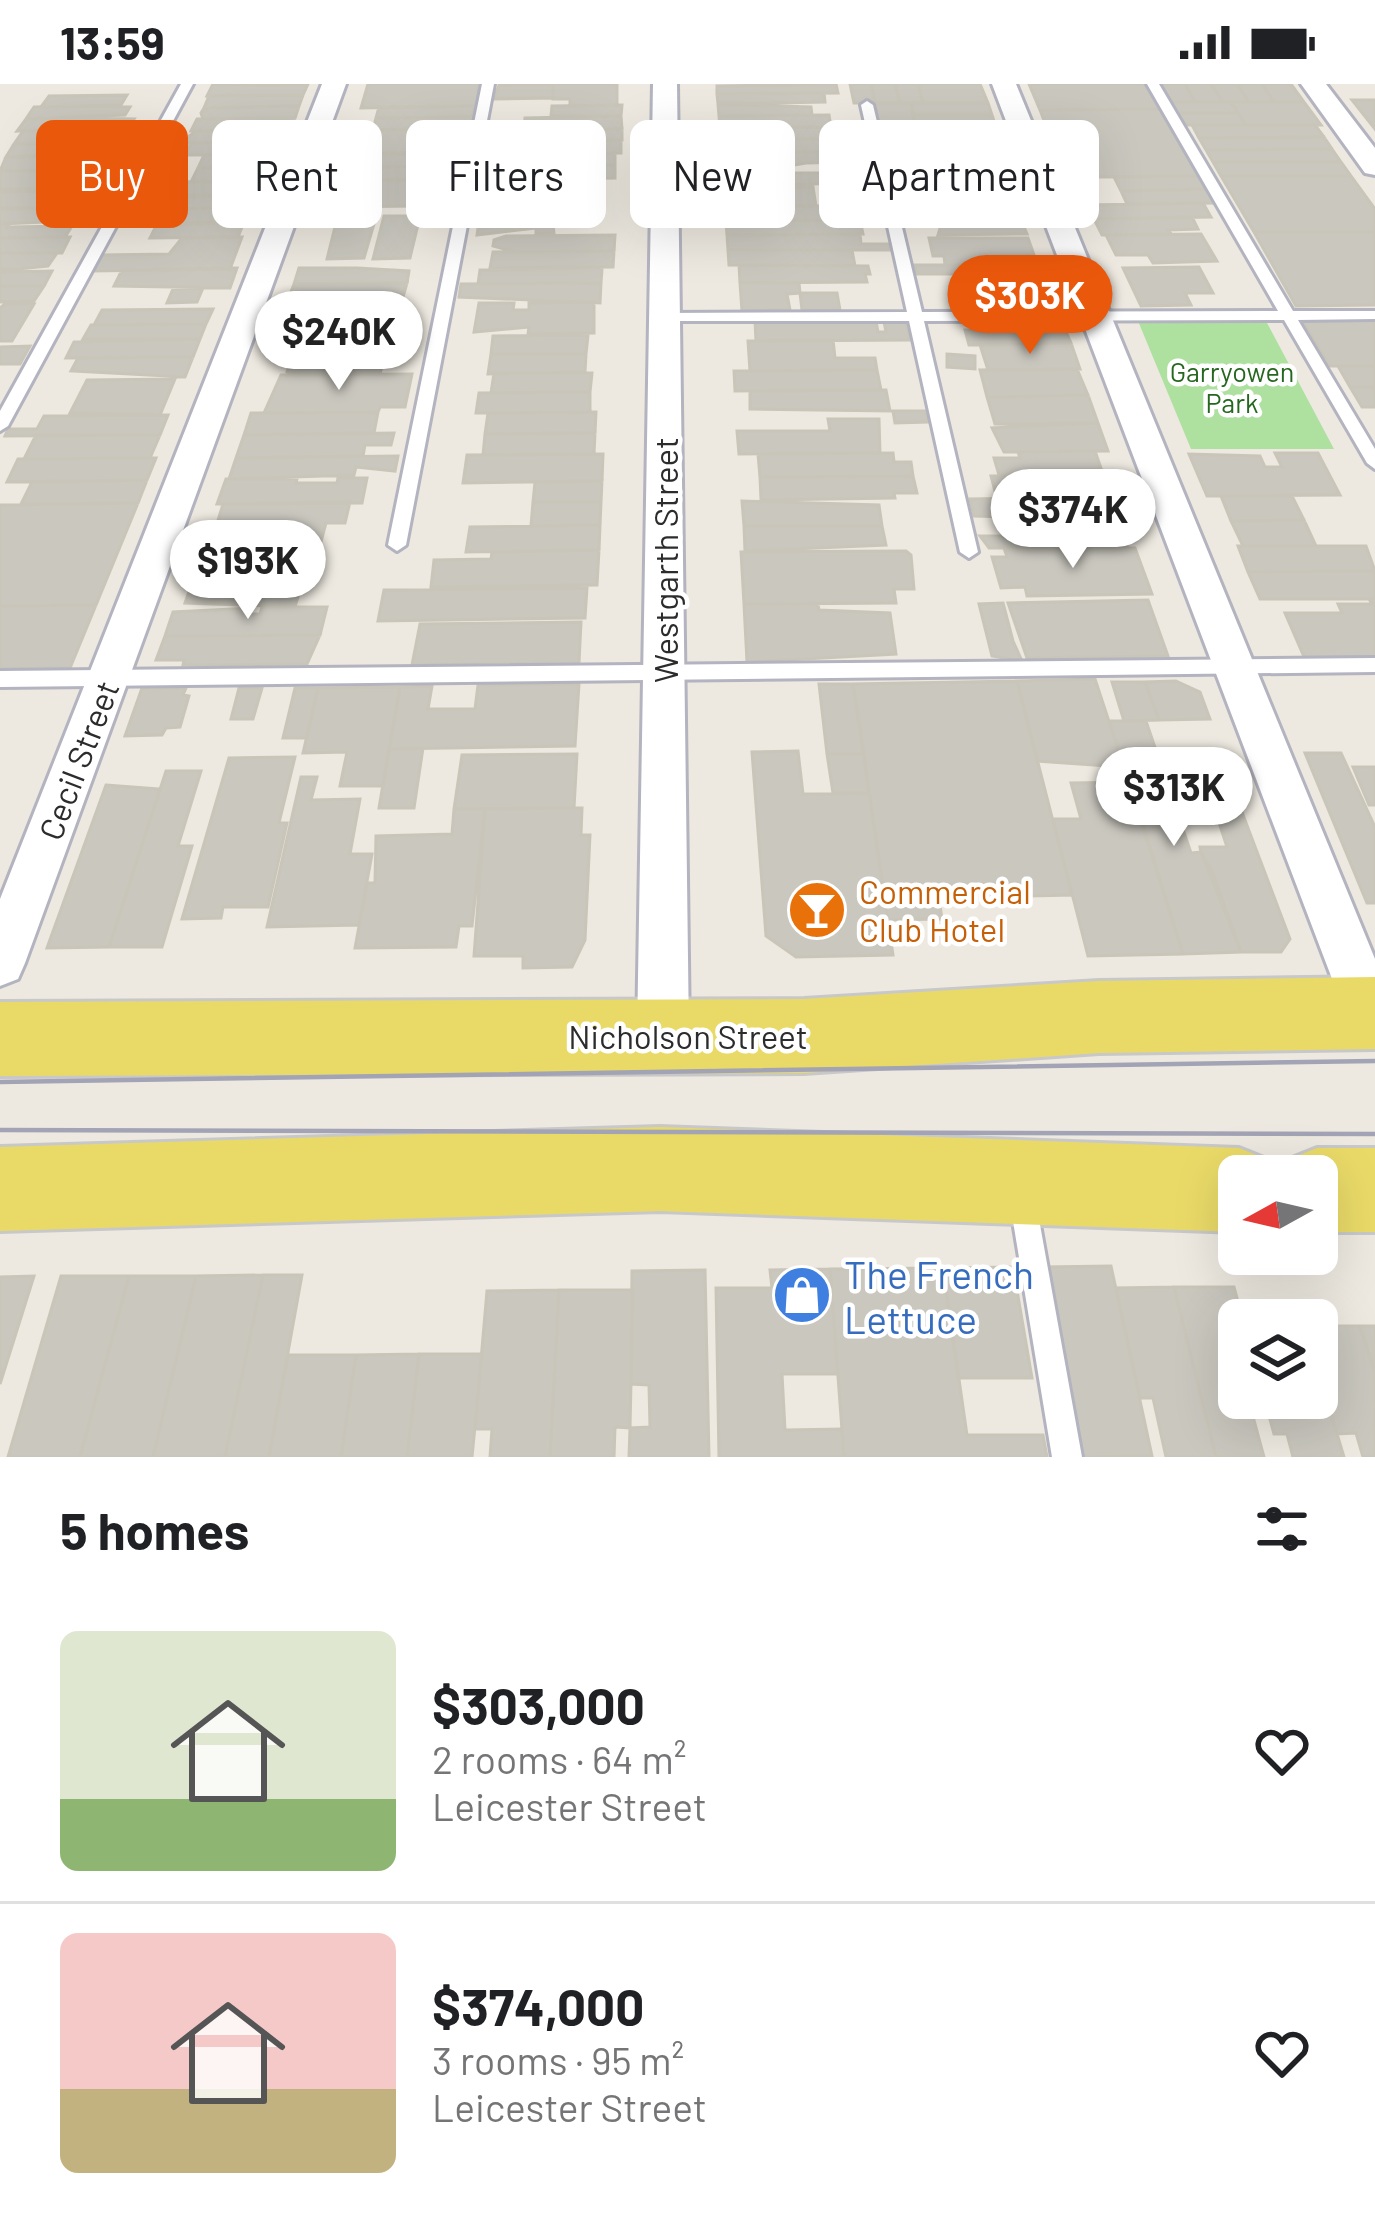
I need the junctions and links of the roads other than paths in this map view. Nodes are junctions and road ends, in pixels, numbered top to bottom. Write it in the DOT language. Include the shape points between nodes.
graph roads {
  1 [pos="187,84"];
  2 [pos="334,84"];
  3 [pos="488,84"];
  4 [pos="665,84"];
  5 [pos="1004,84"];
  6 [pos="1153,84"];
  7 [pos="1313,84"];
  8 [pos="867,105"];
  9 [pos="1375,167"];
  10 [pos="1287,315"];
  11 [pos="1375,315"];
  12 [pos="916,316"];
  13 [pos="1095,316"];
  14 [pos="664,317"];
  15 [pos="0,426"];
  16 [pos="1375,463"];
  17 [pos="397,545"];
  18 [pos="969,552"];
  19 [pos="1375,665"];
  20 [pos="1232,666"];
  21 [pos="665,674"];
  22 [pos="110,678"];
  23 [pos="0,679"];
  24 [pos="0,963"];
  25 [pos="1373,1012"];
  26 [pos="663,1037"];
  27 [pos="0,1039"];
  28 [pos="1019,1183"];
  29 [pos="1218,1189"];
  30 [pos="0,1190"];
  31 [pos="1338,1190"];
  32 [pos="1375,1190"];
  33 [pos="1067,1457"];
  1 -- 15 [label="lane"];
  2 -- 22 [label="street, Cecil Street"];
  3 -- 17 [label="lane"];
  4 -- 14 [label="street, Westgarth Street"];
  5 -- 13 [label="street"];
  6 -- 10 [label="lane"];
  7 -- 9 [label="street"];
  8 -- 12 [label="lane"];
  10 -- 11 [label="lane"];
  10 -- 13 [label="lane"];
  10 -- 16 [label="lane"];
  12 -- 13 [label="lane"];
  12 -- 14 [label="lane"];
  12 -- 18 [label="lane"];
  13 -- 20 [label="street"];
  14 -- 21 [label="street, Westgarth Street"];
  19 -- 20 [label="lane"];
  20 -- 21 [label="lane"];
  20 -- 25 [label="street"];
  21 -- 22 [label="lane"];
  21 -- 26 [label="street, Westgarth Street"];
  22 -- 23 [label="lane"];
  22 -- 24 [label="street, Cecil Street"];
  25 -- 26 [label="main road, Nicholson Street"];
  26 -- 27 [label="main road, Nicholson Street"];
  28 -- 29 [label="main road"];
  28 -- 30 [label="main road" via="660,1169"];
  28 -- 33 [label="lane"];
  31 -- 32 [label="main road"];
}
